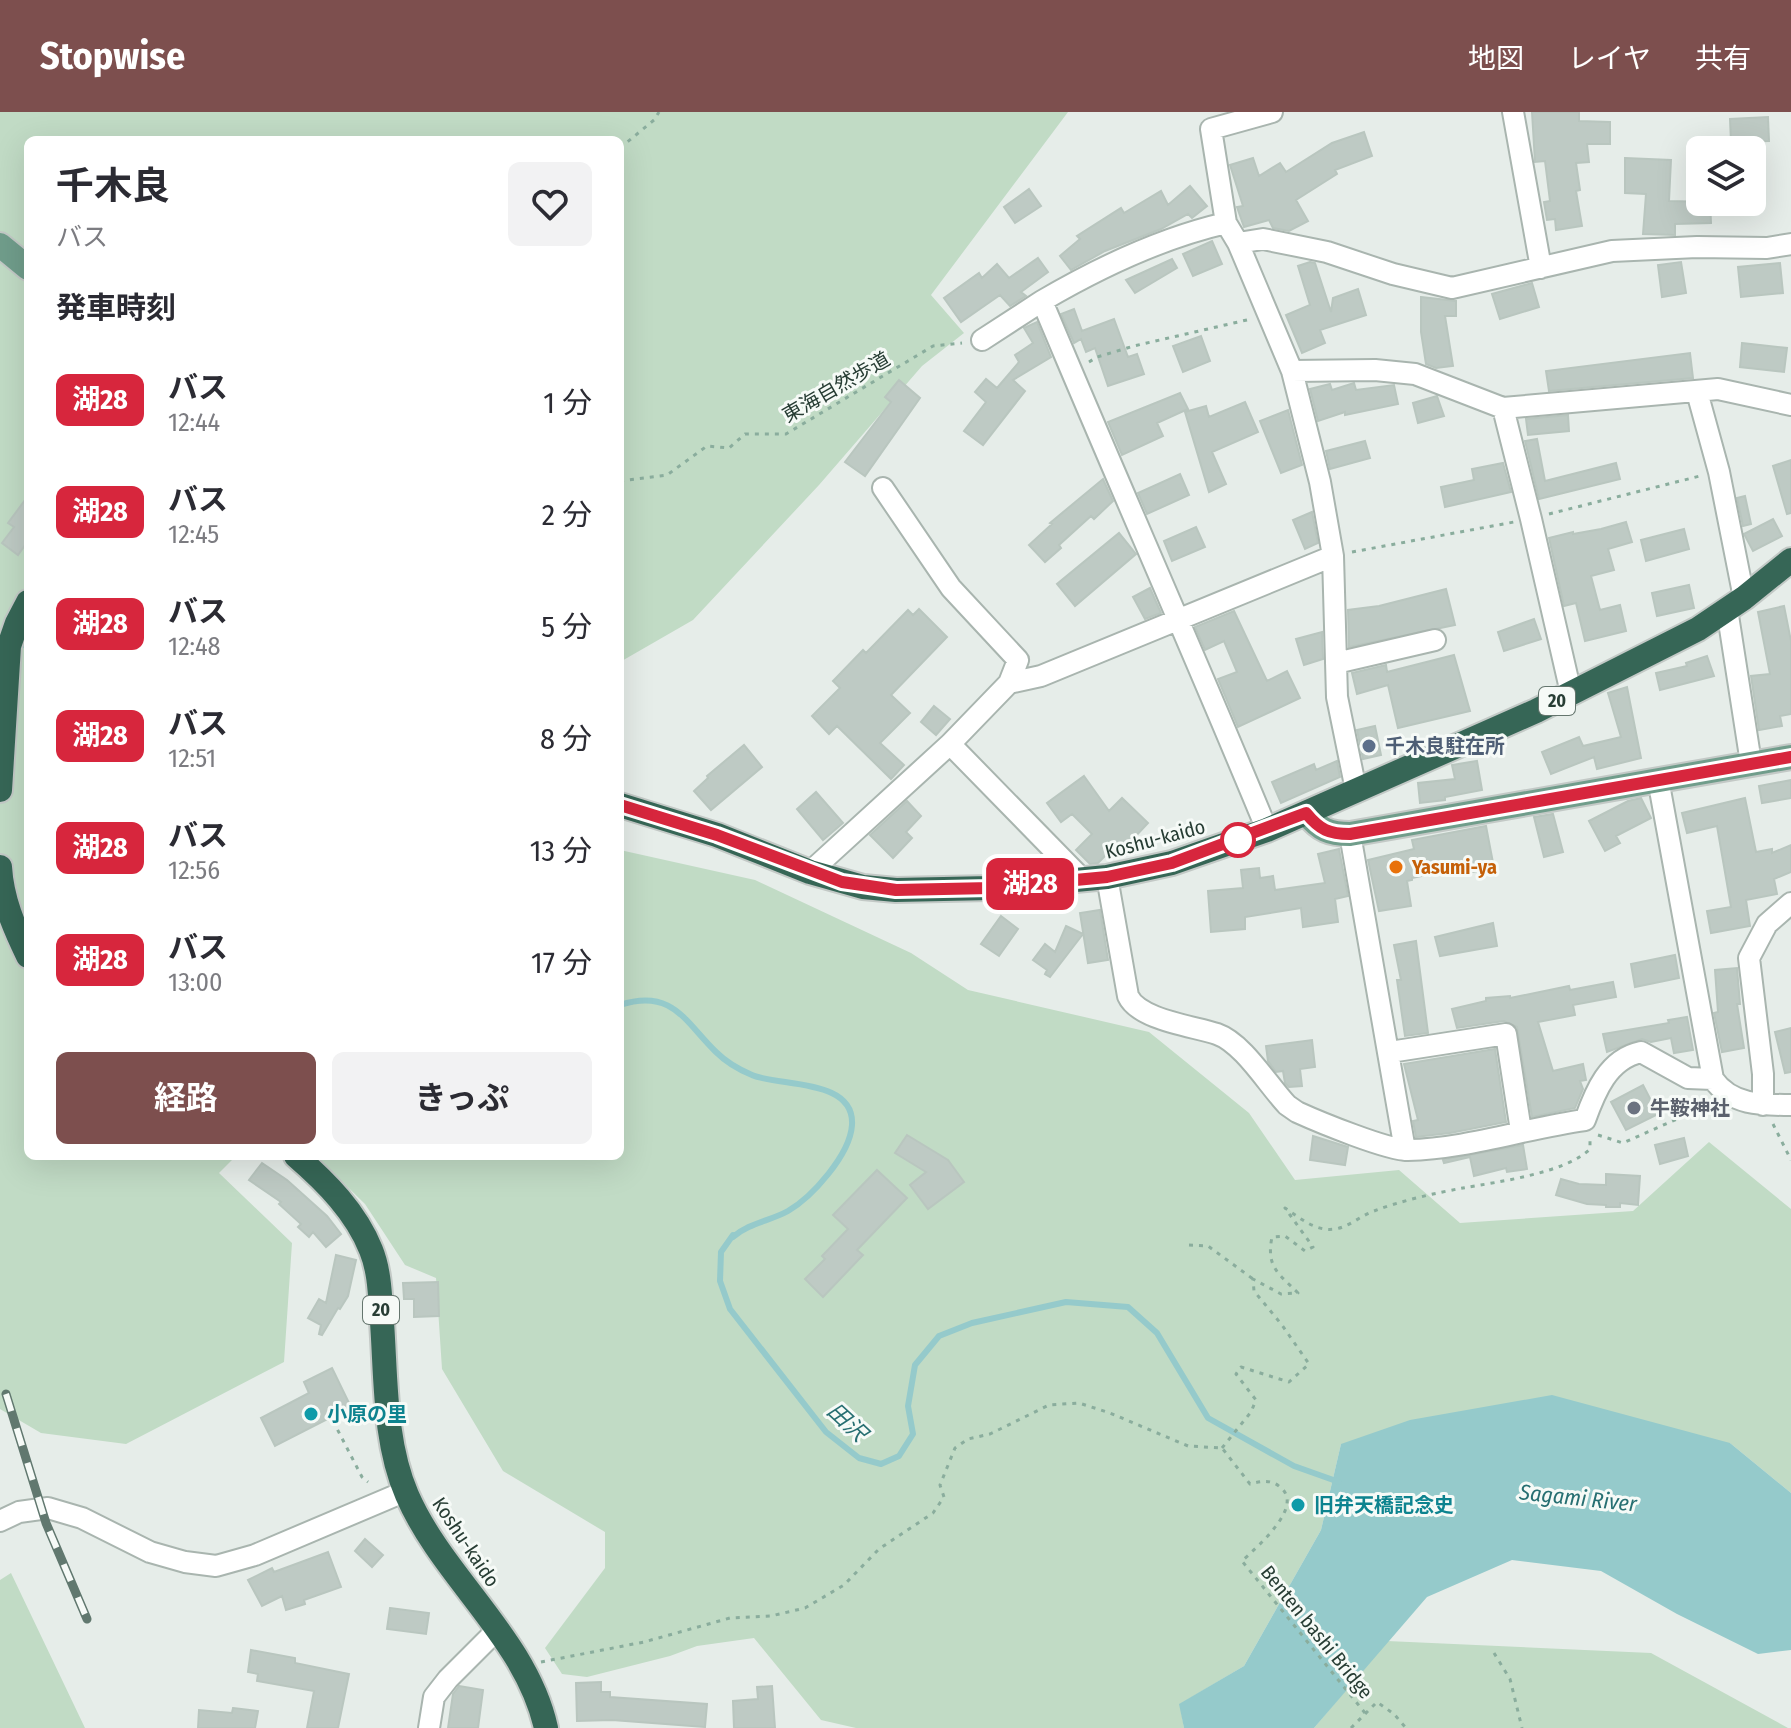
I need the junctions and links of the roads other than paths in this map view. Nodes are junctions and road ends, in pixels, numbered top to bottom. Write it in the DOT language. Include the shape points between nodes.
graph roads {
  1 [pos="1272,112"];
  2 [pos="1513,112"];
  3 [pos="1209,120"];
  4 [pos="1226,223"];
  5 [pos="1238,243"];
  6 [pos="1791,244"];
  7 [pos="0,245"];
  8 [pos="24,264"];
  9 [pos="1541,268"];
  10 [pos="1042,301"];
  11 [pos="982,340"];
  12 [pos="1292,371"];
  13 [pos="1697,392"];
  14 [pos="1791,405"];
  15 [pos="1503,408"];
  16 [pos="883,488"];
  17 [pos="1333,556"];
  18 [pos="1791,560"];
  19 [pos="1736,604"];
  20 [pos="24,610"];
  21 [pos="1180,620"];
  22 [pos="1435,640"];
  23 [pos="1336,663"];
  24 [pos="1009,683"];
  25 [pos="1571,693"];
  26 [pos="950,744"];
  27 [pos="1791,757"];
  28 [pos="1751,763"];
  29 [pos="1658,779"];
  30 [pos="0,788"];
  31 [pos="1356,790"];
  32 [pos="624,806"];
  33 [pos="1306,813"];
  34 [pos="1267,830"];
  35 [pos="1350,834"];
  36 [pos="0,867"];
  37 [pos="810,872"];
  38 [pos="1107,877"];
  39 [pos="1082,879"];
  40 [pos="1791,903"];
  41 [pos="24,948"];
  42 [pos="1390,1052"];
  43 [pos="1713,1079"];
  44 [pos="1763,1105"];
  45 [pos="1791,1105"];
  46 [pos="1521,1131"];
  47 [pos="1405,1150"];
  48 [pos="301,1160"];
  49 [pos="406,1491"];
  50 [pos="0,1521"];
  51 [pos="497,1630"];
  52 [pos="429,1728"];
  53 [pos="546,1728"];
  1 -- 3 [label="street"];
  2 -- 9 [label="street"];
  3 -- 4 [label="street"];
  4 -- 5 [label="street"];
  4 -- 10 [label="street" via="1194,230 1093,271"];
  5 -- 9 [label="street" via="1263,239 1327,252 1452,288"];
  5 -- 12 [label="street"];
  6 -- 9 [label="street" via="1612,251"];
  7 -- 8 [label="main road"];
  10 -- 11 [label="street"];
  10 -- 21 [label="street"];
  12 -- 15 [label="street" via="1415,374"];
  12 -- 17 [label="street"];
  13 -- 14 [label="street" via="1718,389"];
  13 -- 15 [label="street"];
  13 -- 19 [label="street" via="1719,472"];
  15 -- 25 [label="street"];
  16 -- 24 [label="street" via="951,588 1018,660"];
  17 -- 21 [label="street"];
  17 -- 23 [label="street"];
  18 -- 19 [label="highway, Koshu-kaido / 20"];
  19 -- 25 [label="highway, Koshu-kaido / 20" via="1686,636"];
  19 -- 28 [label="street"];
  20 -- 30 [label="highway" via="9,646"];
  21 -- 24 [label="street" via="1041,676"];
  21 -- 34 [label="street"];
  22 -- 23 [label="street"];
  23 -- 31 [label="street" via="1337,697"];
  24 -- 26 [label="street"];
  25 -- 31 [label="highway, Koshu-kaido / 20"];
  26 -- 37 [label="street"];
  26 -- 39 [label="street"];
  27 -- 28 [label="main road"];
  28 -- 29 [label="main road"];
  29 -- 35 [label="main road"];
  29 -- 43 [label="street"];
  31 -- 33 [label="highway, Koshu-kaido / 20"];
  32 -- 37 [label="highway, Koshu-kaido / 20"];
  33 -- 34 [label="highway, Koshu-kaido / 20"];
  33 -- 35 [label="main road" via="1319,829"];
  34 -- 38 [label="highway, Koshu-kaido / 20" via="1172,863"];
  35 -- 42 [label="street"];
  36 -- 41 [label="highway" via="1,889"];
  37 -- 39 [label="highway, Koshu-kaido / 20" via="896,890"];
  38 -- 39 [label="highway, Koshu-kaido / 20"];
  38 -- 47 [label="street" via="1132,1004 1229,1040 1297,1112"];
  40 -- 44 [label="street" via="1767,924 1749,958"];
  42 -- 46 [label="street" via="1506,1034"];
  42 -- 47 [label="street"];
  43 -- 44 [label="street" via="1737,1100"];
  43 -- 46 [label="street" via="1688,1078 1636,1053 1625,1057 1597,1087 1585,1120"];
  44 -- 45 [label="street"];
  46 -- 47 [label="street"];
  48 -- 49 [label="highway, Koshu-kaido / 20" via="355,1219 371,1251 389,1418"];
  49 -- 50 [label="street" via="255,1555 216,1566 150,1552 82,1518 48,1508"];
  49 -- 51 [label="highway, Koshu-kaido / 20" via="423,1529"];
  51 -- 52 [label="street" via="434,1697"];
  51 -- 53 [label="highway, Koshu-kaido / 20" via="526,1674"];
}
